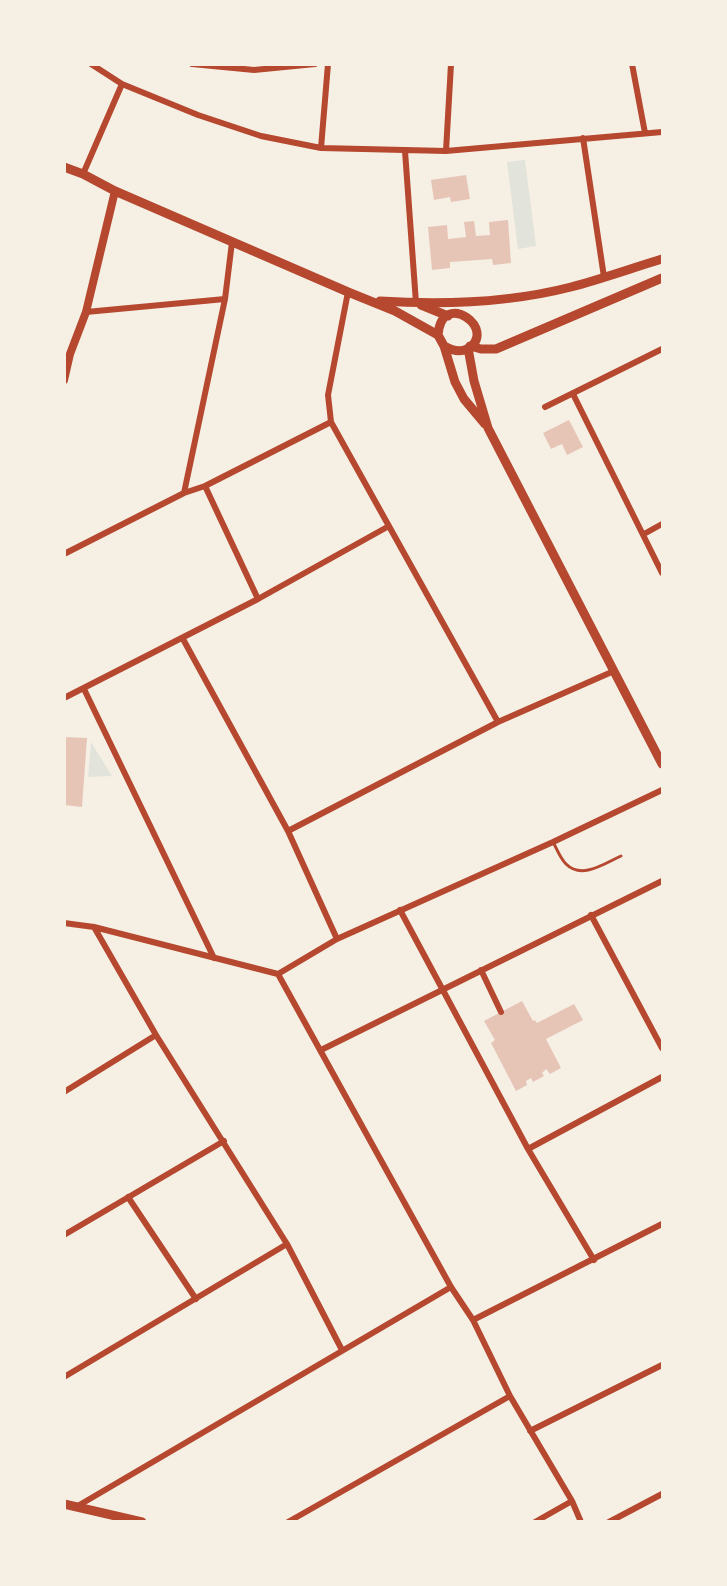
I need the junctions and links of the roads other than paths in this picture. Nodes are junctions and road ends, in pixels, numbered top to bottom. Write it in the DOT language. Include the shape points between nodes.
graph roads {
  1 [pos="91,64"];
  2 [pos="192,64"];
  3 [pos="315,64"];
  4 [pos="328,64"];
  5 [pos="451,64"];
  6 [pos="632,64"];
  7 [pos="122,84"];
  8 [pos="663,132"];
  9 [pos="645,133"];
  10 [pos="583,138"];
  11 [pos="321,148"];
  12 [pos="405,151"];
  13 [pos="446,151"];
  14 [pos="64,167"];
  15 [pos="82,174"];
  16 [pos="115,192"];
  17 [pos="232,242"];
  18 [pos="663,258"];
  19 [pos="604,277"];
  20 [pos="663,278"];
  21 [pos="348,292"];
  22 [pos="225,299"];
  23 [pos="483,300"];
  24 [pos="373,301"];
  25 [pos="416,303"];
  26 [pos="86,312"];
  27 [pos="459,313"];
  28 [pos="448,316"];
  29 [pos="438,335"];
  30 [pos="444,346"];
  31 [pos="469,347"];
  32 [pos="663,349"];
  33 [pos="67,354"];
  34 [pos="64,380"];
  35 [pos="573,394"];
  36 [pos="545,407"];
  37 [pos="331,422"];
  38 [pos="488,428"];
  39 [pos="205,486"];
  40 [pos="184,493"];
  41 [pos="663,524"];
  42 [pos="389,526"];
  43 [pos="644,534"];
  44 [pos="64,554"];
  45 [pos="663,573"];
  46 [pos="258,599"];
  47 [pos="183,639"];
  48 [pos="614,671"];
  49 [pos="84,689"];
  50 [pos="64,699"];
  51 [pos="498,722"];
  52 [pos="663,764"];
  53 [pos="663,790"];
  54 [pos="288,831"];
  55 [pos="553,842"];
  56 [pos="621,856"];
  57 [pos="663,881"];
  58 [pos="400,910"];
  59 [pos="591,915"];
  60 [pos="64,923"];
  61 [pos="94,927"];
  62 [pos="337,939"];
  63 [pos="214,958"];
  64 [pos="481,970"];
  65 [pos="278,974"];
  66 [pos="441,990"];
  67 [pos="501,1012"];
  68 [pos="156,1035"];
  69 [pos="663,1048"];
  70 [pos="321,1050"];
  71 [pos="663,1077"];
  72 [pos="64,1092"];
  73 [pos="224,1141"];
  74 [pos="528,1149"];
  75 [pos="128,1197"];
  76 [pos="663,1224"];
  77 [pos="64,1235"];
  78 [pos="287,1244"];
  79 [pos="594,1260"];
  80 [pos="451,1287"];
  81 [pos="196,1299"];
  82 [pos="473,1320"];
  83 [pos="342,1350"];
  84 [pos="663,1365"];
  85 [pos="64,1377"];
  86 [pos="510,1396"];
  87 [pos="530,1431"];
  88 [pos="663,1494"];
  89 [pos="572,1501"];
  90 [pos="64,1504"];
  91 [pos="76,1507"];
  92 [pos="142,1521"];
  93 [pos="288,1521"];
  94 [pos="535,1521"];
  95 [pos="581,1521"];
  96 [pos="609,1521"];
  1 -- 7 [label="street"];
  2 -- 3 [label="street" via="255,70"];
  4 -- 11 [label="street"];
  5 -- 13 [label="street"];
  6 -- 9 [label="street"];
  7 -- 11 [label="street" via="261,136"];
  7 -- 15 [label="street"];
  8 -- 9 [label="street"];
  9 -- 10 [label="street"];
  10 -- 13 [label="street"];
  10 -- 19 [label="street"];
  11 -- 12 [label="street"];
  12 -- 13 [label="street"];
  12 -- 25 [label="street"];
  14 -- 15 [label="main road"];
  15 -- 16 [label="main road"];
  16 -- 17 [label="main road"];
  16 -- 26 [label="street"];
  17 -- 21 [label="main road"];
  17 -- 22 [label="street"];
  18 -- 19 [label="main road"];
  19 -- 23 [label="main road" via="571,288"];
  20 -- 31 [label="main road" via="496,349"];
  21 -- 24 [label="main road"];
  21 -- 37 [label="street" via="328,395"];
  22 -- 26 [label="street"];
  22 -- 40 [label="street"];
  23 -- 25 [label="main road"];
  23 -- 27 [label="main road"];
  24 -- 25 [label="main road"];
  24 -- 29 [label="main road"];
  25 -- 28 [label="main road"];
  26 -- 33 [label="street"];
  27 -- 28 [label="main road"];
  27 -- 31 [label="main road" via="469,317 475,326 476,337"];
  28 -- 29 [label="main road"];
  29 -- 30 [label="main road"];
  30 -- 31 [label="main road" via="455,351"];
  30 -- 38 [label="main road" via="455,382"];
  31 -- 38 [label="main road"];
  32 -- 35 [label="street"];
  33 -- 34 [label="street"];
  35 -- 36 [label="street"];
  35 -- 43 [label="street"];
  37 -- 39 [label="street"];
  37 -- 42 [label="street"];
  38 -- 48 [label="main road"];
  39 -- 40 [label="street"];
  39 -- 46 [label="street"];
  40 -- 44 [label="street"];
  41 -- 43 [label="street"];
  42 -- 46 [label="street"];
  42 -- 51 [label="street"];
  43 -- 45 [label="street"];
  46 -- 47 [label="street"];
  47 -- 49 [label="street"];
  47 -- 54 [label="street"];
  48 -- 51 [label="street"];
  48 -- 52 [label="main road"];
  49 -- 50 [label="street"];
  49 -- 63 [label="street"];
  51 -- 54 [label="street"];
  53 -- 55 [label="street"];
  54 -- 62 [label="street"];
  55 -- 56 [label="lane" via="572,868 591,870"];
  55 -- 58 [label="street"];
  57 -- 59 [label="street"];
  58 -- 62 [label="street"];
  58 -- 66 [label="street"];
  59 -- 64 [label="street"];
  59 -- 69 [label="street"];
  60 -- 61 [label="street"];
  61 -- 63 [label="street"];
  61 -- 68 [label="street"];
  62 -- 65 [label="street"];
  63 -- 65 [label="street"];
  64 -- 66 [label="street"];
  64 -- 67 [label="street"];
  65 -- 70 [label="street"];
  66 -- 70 [label="street"];
  66 -- 74 [label="street"];
  68 -- 72 [label="street"];
  68 -- 73 [label="street"];
  70 -- 80 [label="street"];
  71 -- 74 [label="street"];
  73 -- 75 [label="street"];
  73 -- 78 [label="street"];
  74 -- 79 [label="street"];
  75 -- 77 [label="street"];
  75 -- 81 [label="street"];
  76 -- 79 [label="street"];
  78 -- 81 [label="street"];
  78 -- 83 [label="street"];
  79 -- 82 [label="street"];
  80 -- 82 [label="street"];
  80 -- 83 [label="street"];
  81 -- 85 [label="street"];
  82 -- 86 [label="street"];
  83 -- 91 [label="street"];
  84 -- 87 [label="street"];
  86 -- 87 [label="street"];
  86 -- 93 [label="street"];
  87 -- 89 [label="street"];
  88 -- 96 [label="street"];
  89 -- 94 [label="street"];
  89 -- 95 [label="street"];
  90 -- 91 [label="main road"];
  91 -- 92 [label="main road"];
}
